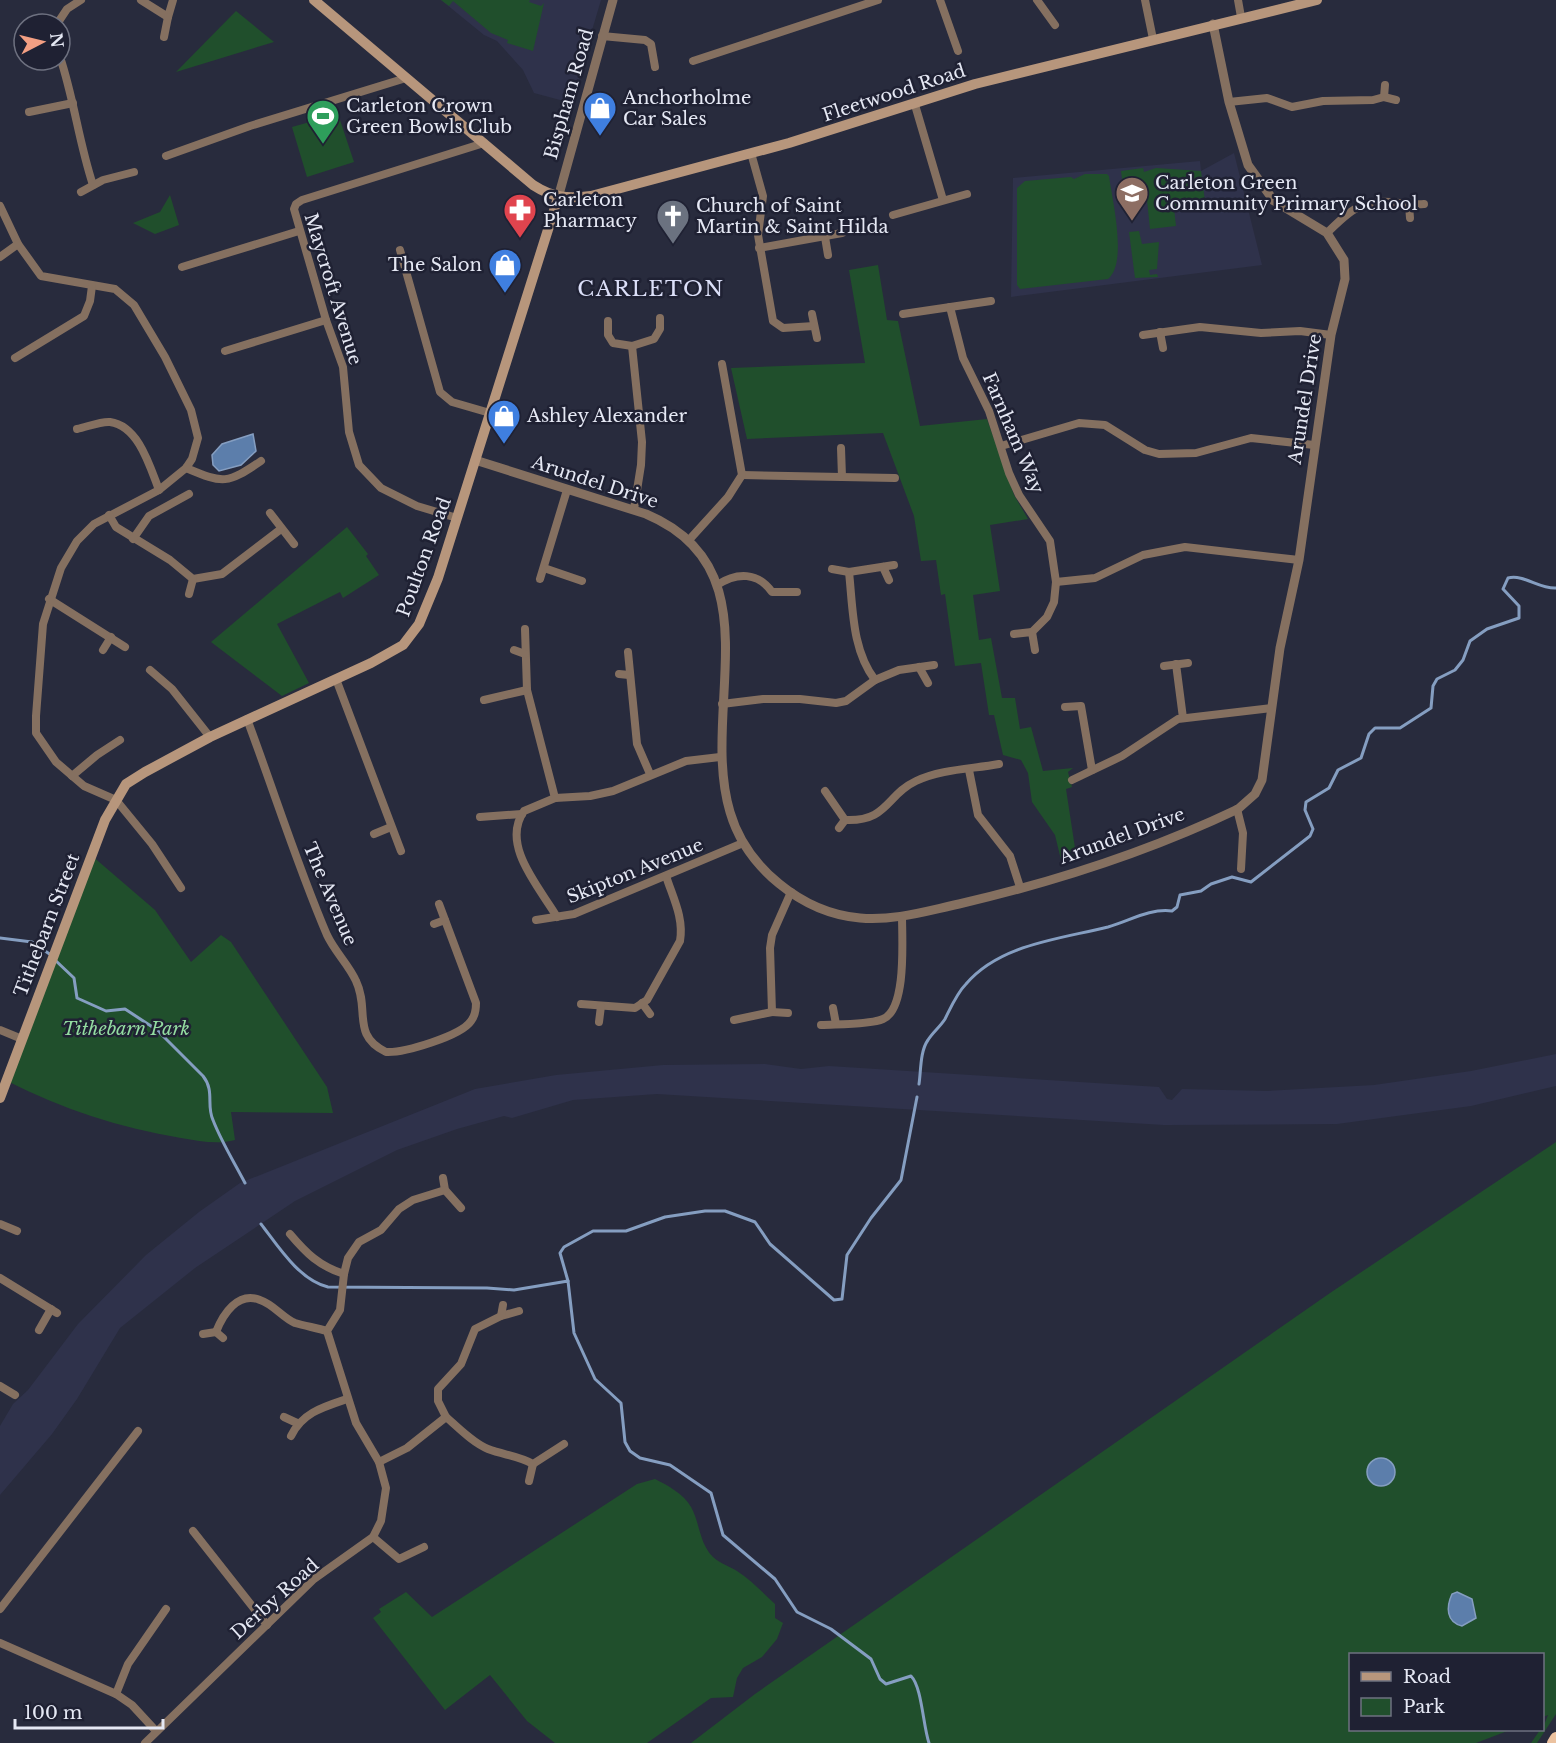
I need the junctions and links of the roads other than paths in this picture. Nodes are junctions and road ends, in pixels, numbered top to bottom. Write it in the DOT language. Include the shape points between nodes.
graph roads {
  1 [pos="81,0"];
  2 [pos="141,0"];
  3 [pos="172,0"];
  4 [pos="314,0"];
  5 [pos="613,0"];
  6 [pos="878,0"];
  7 [pos="940,0"];
  8 [pos="1037,0"];
  9 [pos="1145,0"];
  10 [pos="1238,0"];
  11 [pos="1317,0"];
  12 [pos="65,12"];
  13 [pos="168,17"];
  14 [pos="1241,17"];
  15 [pos="1213,24"];
  16 [pos="1055,25"];
  17 [pos="602,36"];
  18 [pos="164,37"];
  19 [pos="1153,39"];
  20 [pos="958,51"];
  21 [pos="693,61"];
  22 [pos="655,67"];
  23 [pos="64,72"];
  24 [pos="406,78"];
  25 [pos="1385,85"];
  26 [pos="1384,97"];
  27 [pos="1396,100"];
  28 [pos="1229,102"];
  29 [pos="73,103"];
  30 [pos="915,105"];
  31 [pos="29,112"];
  32 [pos="483,143"];
  33 [pos="751,153"];
  34 [pos="166,156"];
  35 [pos="134,172"];
  36 [pos="93,185"];
  37 [pos="81,192"];
  38 [pos="967,194"];
  39 [pos="558,198"];
  40 [pos="943,200"];
  41 [pos="1424,204"];
  42 [pos="1409,205"];
  43 [pos="0,206"];
  44 [pos="893,215"];
  45 [pos="1410,218"];
  46 [pos="299,231"];
  47 [pos="842,233"];
  48 [pos="1328,233"];
  49 [pos="825,237"];
  50 [pos="18,244"];
  51 [pos="759,248"];
  52 [pos="400,250"];
  53 [pos="828,255"];
  54 [pos="0,257"];
  55 [pos="182,267"];
  56 [pos="92,286"];
  57 [pos="991,301"];
  58 [pos="950,308"];
  59 [pos="812,314"];
  60 [pos="903,314"];
  61 [pos="660,318"];
  62 [pos="326,320"];
  63 [pos="608,321"];
  64 [pos="814,326"];
  65 [pos="1160,332"];
  66 [pos="1143,335"];
  67 [pos="1331,335"];
  68 [pos="817,338"];
  69 [pos="632,345"];
  70 [pos="1163,348"];
  71 [pos="225,351"];
  72 [pos="15,358"];
  73 [pos="722,364"];
  74 [pos="490,413"];
  75 [pos="77,429"];
  76 [pos="1314,445"];
  77 [pos="1001,446"];
  78 [pos="841,448"];
  79 [pos="475,460"];
  80 [pos="261,461"];
  81 [pos="186,468"];
  82 [pos="742,475"];
  83 [pos="842,477"];
  84 [pos="896,478"];
  85 [pos="159,490"];
  86 [pos="567,490"];
  87 [pos="189,494"];
  88 [pos="634,509"];
  89 [pos="270,513"];
  90 [pos="109,515"];
  91 [pos="457,518"];
  92 [pos="281,529"];
  93 [pos="133,539"];
  94 [pos="689,540"];
  95 [pos="294,544"];
  96 [pos="1299,560"];
  97 [pos="894,565"];
  98 [pos="883,567"];
  99 [pos="544,568"];
  100 [pos="832,569"];
  101 [pos="849,572"];
  102 [pos="193,579"];
  103 [pos="540,579"];
  104 [pos="889,580"];
  105 [pos="582,581"];
  106 [pos="1056,582"];
  107 [pos="717,585"];
  108 [pos="797,592"];
  109 [pos="189,594"];
  110 [pos="49,599"];
  111 [pos="525,629"];
  112 [pos="1032,632"];
  113 [pos="1014,634"];
  114 [pos="111,637"];
  115 [pos="125,646"];
  116 [pos="514,650"];
  117 [pos="1035,650"];
  118 [pos="103,651"];
  119 [pos="628,652"];
  120 [pos="525,654"];
  121 [pos="1188,663"];
  122 [pos="1176,664"];
  123 [pos="934,665"];
  124 [pos="919,666"];
  125 [pos="1164,666"];
  126 [pos="150,670"];
  127 [pos="619,674"];
  128 [pos="629,675"];
  129 [pos="336,679"];
  130 [pos="875,680"];
  131 [pos="928,683"];
  132 [pos="527,690"];
  133 [pos="484,700"];
  134 [pos="722,704"];
  135 [pos="1065,707"];
  136 [pos="1272,708"];
  137 [pos="1183,718"];
  138 [pos="248,719"];
  139 [pos="210,737"];
  140 [pos="120,740"];
  141 [pos="720,757"];
  142 [pos="999,764"];
  143 [pos="969,770"];
  144 [pos="1092,770"];
  145 [pos="650,774"];
  146 [pos="72,776"];
  147 [pos="1072,780"];
  148 [pos="825,791"];
  149 [pos="555,798"];
  150 [pos="116,800"];
  151 [pos="1237,809"];
  152 [pos="522,814"];
  153 [pos="480,818"];
  154 [pos="845,820"];
  155 [pos="391,827"];
  156 [pos="839,828"];
  157 [pos="374,834"];
  158 [pos="743,843"];
  159 [pos="400,851"];
  160 [pos="1241,869"];
  161 [pos="666,876"];
  162 [pos="1020,887"];
  163 [pos="181,888"];
  164 [pos="791,892"];
  165 [pos="439,903"];
  166 [pos="902,916"];
  167 [pos="557,917"];
  168 [pos="445,920"];
  169 [pos="536,920"];
  170 [pos="434,924"];
  171 [pos="642,1003"];
  172 [pos="581,1004"];
  173 [pos="601,1006"];
  174 [pos="832,1008"];
  175 [pos="772,1012"];
  176 [pos="788,1012"];
  177 [pos="650,1014"];
  178 [pos="734,1020"];
  179 [pos="599,1022"];
  180 [pos="836,1024"];
  181 [pos="821,1025"];
  182 [pos="0,1030"];
  183 [pos="22,1039"];
  184 [pos="0,1098"];
  185 [pos="443,1178"];
  186 [pos="445,1190"];
  187 [pos="461,1208"];
  188 [pos="0,1224"];
  189 [pos="17,1231"];
  190 [pos="290,1234"];
  191 [pos="343,1277"];
  192 [pos="0,1278"];
  193 [pos="503,1305"];
  194 [pos="519,1311"];
  195 [pos="501,1316"];
  196 [pos="39,1330"];
  197 [pos="327,1331"];
  198 [pos="216,1332"];
  199 [pos="203,1334"];
  200 [pos="224,1338"];
  201 [pos="0,1386"];
  202 [pos="15,1395"];
  203 [pos="346,1399"];
  204 [pos="284,1417"];
  205 [pos="446,1417"];
  206 [pos="297,1423"];
  207 [pos="138,1431"];
  208 [pos="291,1436"];
  209 [pos="564,1444"];
  210 [pos="379,1462"];
  211 [pos="533,1464"];
  212 [pos="530,1481"];
  213 [pos="193,1531"];
  214 [pos="374,1537"];
  215 [pos="424,1547"];
  216 [pos="166,1609"];
  217 [pos="0,1610"];
  218 [pos="267,1624"];
  219 [pos="0,1643"];
  220 [pos="116,1694"];
  221 [pos="156,1731"];
  222 [pos="1556,1738"];
  223 [pos="145,1743"];
  224 [pos="1553,1743"];
  1 -- 12 [label="street"];
  2 -- 13 [label="street"];
  3 -- 13 [label="street"];
  4 -- 24 [label="main road"];
  5 -- 17 [label="street, Bispham Road"];
  6 -- 21 [label="street"];
  7 -- 20 [label="street"];
  8 -- 16 [label="street"];
  9 -- 19 [label="street"];
  10 -- 14 [label="street"];
  11 -- 14 [label="main road, Fleetwood Road"];
  13 -- 18 [label="street"];
  14 -- 15 [label="main road, Fleetwood Road"];
  15 -- 19 [label="main road, Fleetwood Road"];
  15 -- 28 [label="street, Arundel Drive"];
  17 -- 22 [label="street" via="645,40 651,44"];
  17 -- 39 [label="street, Bispham Road"];
  19 -- 30 [label="main road, Fleetwood Road" via="975,84"];
  23 -- 29 [label="street"];
  24 -- 32 [label="main road"];
  24 -- 34 [label="street"];
  25 -- 26 [label="street"];
  26 -- 27 [label="street"];
  26 -- 28 [label="street" via="1292,107 1267,98"];
  28 -- 48 [label="street, Arundel Drive" via="1243,153 1258,182 1280,205"];
  29 -- 31 [label="street"];
  29 -- 36 [label="street"];
  30 -- 33 [label="main road, Fleetwood Road"];
  30 -- 40 [label="street"];
  32 -- 39 [label="main road" via="533,185"];
  32 -- 46 [label="street, Maycroft Avenue" via="302,200 294,209"];
  33 -- 39 [label="main road, Fleetwood Road" via="591,196"];
  33 -- 51 [label="street" via="763,196"];
  35 -- 36 [label="street"];
  36 -- 37 [label="street"];
  38 -- 40 [label="street"];
  39 -- 74 [label="main road, Poulton Road"];
  40 -- 44 [label="street"];
  41 -- 42 [label="street"];
  42 -- 45 [label="street"];
  42 -- 48 [label="street" via="1388,201 1362,204"];
  43 -- 50 [label="street"];
  46 -- 55 [label="street"];
  46 -- 62 [label="street, Maycroft Avenue"];
  47 -- 49 [label="street"];
  48 -- 67 [label="street, Arundel Drive" via="1344,260 1345,279"];
  49 -- 51 [label="street"];
  49 -- 53 [label="street"];
  50 -- 54 [label="street"];
  50 -- 56 [label="street" via="42,276"];
  51 -- 64 [label="street" via="776,325"];
  52 -- 74 [label="street" via="440,392 452,402"];
  56 -- 72 [label="street" via="84,316"];
  56 -- 81 [label="street" via="115,290 134,305 165,357 191,410 198,438"];
  57 -- 58 [label="street"];
  58 -- 60 [label="street"];
  58 -- 77 [label="street, Farnham Way" via="963,358"];
  59 -- 64 [label="street"];
  61 -- 69 [label="street" via="660,329 654,339"];
  62 -- 71 [label="street"];
  62 -- 91 [label="street, Maycroft Avenue" via="343,367 349,432 359,465 381,488 417,506"];
  63 -- 69 [label="street" via="608,336 613,343"];
  64 -- 68 [label="street"];
  65 -- 66 [label="street"];
  65 -- 67 [label="street" via="1200,327"];
  65 -- 70 [label="street"];
  67 -- 76 [label="street, Arundel Drive"];
  69 -- 88 [label="street" via="642,442"];
  73 -- 82 [label="street"];
  74 -- 79 [label="main road, Poulton Road"];
  75 -- 85 [label="street" via="110,422 124,428 135,437"];
  76 -- 77 [label="street" via="1251,438 1178,456 1145,450 1104,425 1079,423"];
  76 -- 96 [label="street, Arundel Drive"];
  77 -- 106 [label="street, Farnham Way" via="1019,495 1050,541"];
  78 -- 83 [label="street"];
  79 -- 86 [label="street, Arundel Drive"];
  79 -- 91 [label="main road, Poulton Road"];
  80 -- 81 [label="street" via="233,480 212,479"];
  81 -- 85 [label="street"];
  82 -- 83 [label="street"];
  82 -- 94 [label="street" via="728,497"];
  83 -- 84 [label="street"];
  85 -- 90 [label="street"];
  86 -- 88 [label="street, Arundel Drive"];
  86 -- 99 [label="street"];
  87 -- 93 [label="street" via="150,516"];
  88 -- 94 [label="street, Arundel Drive" via="661,520"];
  89 -- 92 [label="street"];
  90 -- 93 [label="street" via="116,527"];
  90 -- 110 [label="street" via="77,541 60,568"];
  91 -- 129 [label="main road, Poulton Road" via="438,578 413,634 387,654"];
  92 -- 95 [label="street"];
  92 -- 102 [label="street" via="222,573"];
  93 -- 102 [label="street" via="170,560"];
  94 -- 107 [label="street, Arundel Drive"];
  96 -- 106 [label="street" via="1185,547 1143,555 1095,578"];
  96 -- 136 [label="street, Arundel Drive"];
  97 -- 98 [label="street"];
  98 -- 101 [label="street"];
  98 -- 104 [label="street"];
  99 -- 103 [label="street"];
  99 -- 105 [label="street"];
  100 -- 101 [label="street"];
  101 -- 130 [label="street" via="856,633 863,662"];
  102 -- 109 [label="street"];
  106 -- 112 [label="street, Farnham Way" via="1051,610"];
  107 -- 108 [label="street" via="727,578 756,577 766,582 772,592"];
  107 -- 134 [label="street, Arundel Drive" via="726,616"];
  110 -- 114 [label="street"];
  110 -- 146 [label="street" via="42,633 36,733 56,762"];
  111 -- 120 [label="street"];
  112 -- 113 [label="street"];
  112 -- 117 [label="street"];
  114 -- 115 [label="street"];
  114 -- 118 [label="street"];
  116 -- 120 [label="street"];
  119 -- 128 [label="street"];
  120 -- 132 [label="street"];
  121 -- 122 [label="street"];
  122 -- 125 [label="street"];
  122 -- 137 [label="street"];
  123 -- 124 [label="street"];
  124 -- 130 [label="street"];
  124 -- 131 [label="street"];
  126 -- 139 [label="street" via="172,689"];
  127 -- 128 [label="street"];
  128 -- 145 [label="street" via="637,744"];
  129 -- 138 [label="main road, Poulton Road"];
  129 -- 155 [label="street"];
  130 -- 134 [label="street" via="836,704 800,699"];
  132 -- 133 [label="street"];
  132 -- 149 [label="street"];
  134 -- 141 [label="street, Arundel Drive"];
  135 -- 144 [label="street" via="1078,705 1082,709"];
  136 -- 137 [label="street"];
  136 -- 151 [label="street, Arundel Drive" via="1260,784 1255,794"];
  137 -- 144 [label="street"];
  138 -- 139 [label="main road, Poulton Road"];
  138 -- 168 [label="street, The Avenue" via="328,936 356,980 364,1030 372,1044 386,1052 447,1037 473,1019 476,1003"];
  139 -- 150 [label="main road, Poulton Road" via="131,780"];
  140 -- 146 [label="street"];
  141 -- 145 [label="street" via="686,761"];
  141 -- 158 [label="street, Arundel Drive" via="730,813"];
  142 -- 143 [label="street"];
  143 -- 154 [label="street" via="934,774 914,782 870,818"];
  143 -- 162 [label="street" via="978,815 1010,856"];
  144 -- 147 [label="street"];
  145 -- 149 [label="street" via="613,791"];
  146 -- 150 [label="street" via="84,786"];
  148 -- 154 [label="street"];
  149 -- 152 [label="street"];
  150 -- 163 [label="street"];
  150 -- 183 [label="main road, Tithebarn Street"];
  151 -- 160 [label="street" via="1243,833"];
  151 -- 162 [label="street, Arundel Drive" via="1147,848"];
  152 -- 153 [label="street"];
  152 -- 167 [label="street" via="516,831 520,852"];
  154 -- 156 [label="street"];
  155 -- 157 [label="street"];
  155 -- 159 [label="street"];
  158 -- 161 [label="street, Skipton Avenue"];
  158 -- 164 [label="street, Arundel Drive" via="773,879"];
  161 -- 167 [label="street, Skipton Avenue" via="574,914"];
  161 -- 171 [label="street" via="681,919 680,941"];
  162 -- 166 [label="street, Arundel Drive"];
  164 -- 166 [label="street, Arundel Drive" via="840,915"];
  164 -- 175 [label="street" via="772,935"];
  165 -- 168 [label="street, The Avenue"];
  166 -- 180 [label="street" via="900,983 893,1011 883,1019"];
  167 -- 169 [label="street, Skipton Avenue"];
  168 -- 170 [label="street"];
  171 -- 173 [label="street" via="635,1008"];
  171 -- 177 [label="street"];
  172 -- 173 [label="street"];
  173 -- 179 [label="street"];
  174 -- 180 [label="street"];
  175 -- 176 [label="street"];
  175 -- 178 [label="street"];
  180 -- 181 [label="street"];
  182 -- 183 [label="street"];
  183 -- 184 [label="main road, Tithebarn Street"];
  185 -- 186 [label="street"];
  186 -- 187 [label="street"];
  186 -- 191 [label="street" via="413,1200 399,1209 381,1230 358,1242"];
  188 -- 189 [label="street"];
  190 -- 191 [label="street" via="324,1268"];
  191 -- 197 [label="street" via="340,1310"];
  192 -- 196 [label="street" via="54,1311"];
  193 -- 195 [label="street"];
  194 -- 195 [label="street"];
  195 -- 205 [label="street" via="475,1329 461,1364 438,1389 438,1401"];
  197 -- 198 [label="street" via="294,1322 260,1300 248,1298 227,1311"];
  197 -- 203 [label="street"];
  198 -- 199 [label="street"];
  198 -- 200 [label="street"];
  201 -- 202 [label="street"];
  203 -- 206 [label="street" via="322,1407"];
  203 -- 210 [label="street"];
  204 -- 206 [label="street"];
  205 -- 210 [label="street" via="407,1448"];
  205 -- 211 [label="street" via="485,1448 522,1457"];
  206 -- 208 [label="street"];
  207 -- 217 [label="street"];
  209 -- 211 [label="street"];
  210 -- 214 [label="street" via="386,1488 385,1506"];
  211 -- 212 [label="street"];
  213 -- 218 [label="street"];
  214 -- 215 [label="street" via="399,1559"];
  214 -- 218 [label="street, Derby Road" via="314,1580"];
  216 -- 220 [label="street" via="128,1664"];
  218 -- 221 [label="street, Derby Road"];
  219 -- 220 [label="street"];
  220 -- 221 [label="street" via="132,1704"];
  221 -- 223 [label="street, Derby Road"];
  222 -- 224 [label="highway"];
}
